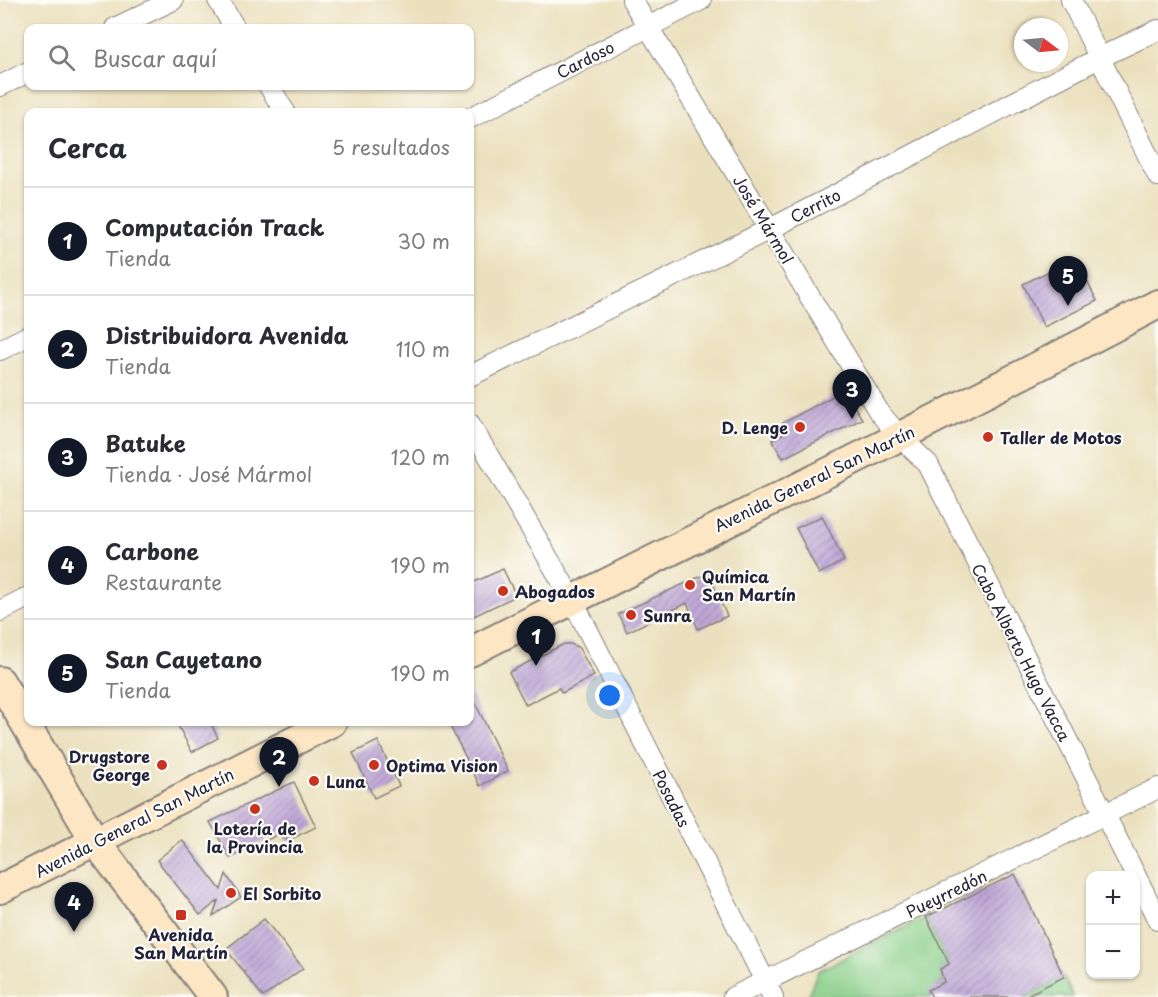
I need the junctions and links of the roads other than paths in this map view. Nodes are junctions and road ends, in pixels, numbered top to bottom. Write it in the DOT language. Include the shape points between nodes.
graph roads {
  1 [pos="173,0"];
  2 [pos="218,0"];
  3 [pos="632,0"];
  4 [pos="701,0"];
  5 [pos="1071,0"];
  6 [pos="123,24"];
  7 [pos="233,24"];
  8 [pos="649,26"];
  9 [pos="1158,30"];
  10 [pos="1099,58"];
  11 [pos="24,74"];
  12 [pos="0,86"];
  13 [pos="271,90"];
  14 [pos="283,108"];
  15 [pos="474,116"];
  16 [pos="1158,176"];
  17 [pos="770,228"];
  18 [pos="1158,304"];
  19 [pos="24,338"];
  20 [pos="0,350"];
  21 [pos="474,374"];
  22 [pos="474,431"];
  23 [pos="899,436"];
  24 [pos="24,599"];
  25 [pos="572,599"];
  26 [pos="0,611"];
  27 [pos="474,650"];
  28 [pos="0,681"];
  29 [pos="24,721"];
  30 [pos="27,726"];
  31 [pos="324,726"];
  32 [pos="1158,788"];
  33 [pos="1105,815"];
  34 [pos="95,841"];
  35 [pos="0,888"];
  36 [pos="1158,920"];
  37 [pos="769,989"];
  38 [pos="213,997"];
  39 [pos="733,997"];
  1 -- 6 [label="street"];
  2 -- 7 [label="street"];
  3 -- 8 [label="street, José Mármol"];
  4 -- 8 [label="street, Cardoso"];
  5 -- 10 [label="street"];
  8 -- 15 [label="street, Cardoso"];
  8 -- 17 [label="street, José Mármol"];
  9 -- 10 [label="street, Cerrito"];
  10 -- 16 [label="street"];
  10 -- 17 [label="street, Cerrito"];
  11 -- 12 [label="street"];
  13 -- 14 [label="street"];
  17 -- 21 [label="street, Cerrito"];
  17 -- 23 [label="street, José Mármol" via="879,412"];
  18 -- 23 [label="main road, Avenida General San Martín"];
  19 -- 20 [label="street"];
  22 -- 25 [label="street, Posadas"];
  23 -- 25 [label="main road, Avenida General San Martín"];
  23 -- 33 [label="street, Cabo Alberto Hugo Vacca" via="928,464"];
  24 -- 26 [label="street"];
  25 -- 27 [label="main road, Avenida General San Martín"];
  25 -- 37 [label="street, Posadas"];
  28 -- 29 [label="main road"];
  30 -- 34 [label="main road"];
  31 -- 34 [label="main road, Avenida General San Martín"];
  32 -- 33 [label="street, Pueyrredón"];
  33 -- 36 [label="street, Cabo Alberto Hugo Vacca"];
  33 -- 37 [label="street, Pueyrredón"];
  34 -- 35 [label="main road, Avenida General San Martín"];
  34 -- 38 [label="main road"];
  37 -- 39 [label="street, Pueyrredón"];
}
